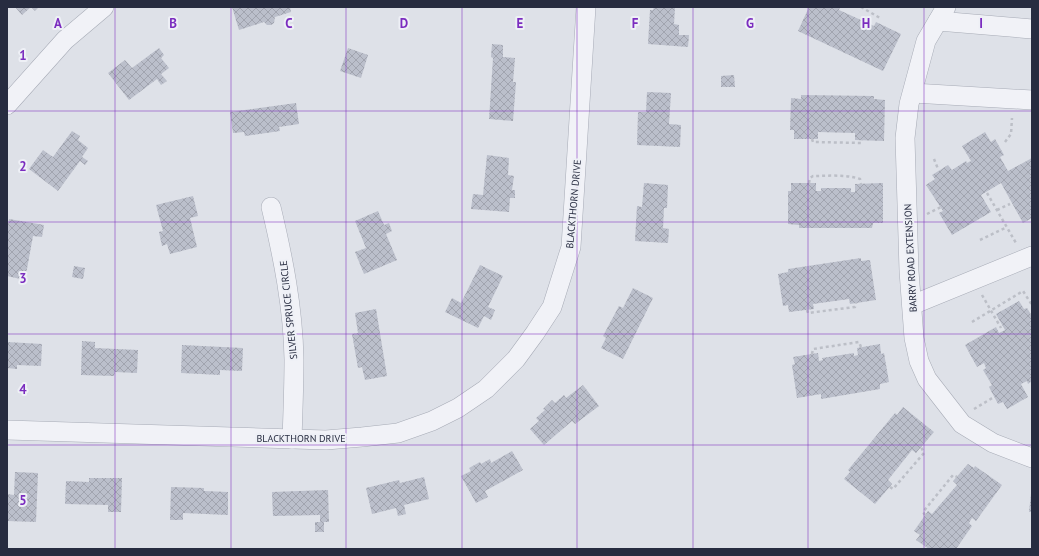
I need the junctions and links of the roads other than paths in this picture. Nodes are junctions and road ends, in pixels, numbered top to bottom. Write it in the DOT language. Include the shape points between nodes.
graph roads {
  1 [pos="104,7"];
  2 [pos="586,7"];
  3 [pos="942,14"];
  4 [pos="1032,29"];
  5 [pos="912,93"];
  6 [pos="1032,100"];
  7 [pos="7,105"];
  8 [pos="271,207"];
  9 [pos="1028,258"];
  10 [pos="912,305"];
  11 [pos="7,430"];
  12 [pos="292,439"];
  13 [pos="1032,458"];
  1 -- 7 [label="street" via="65,40"];
  2 -- 12 [label="street, BLACKTHORN DRIVE" via="571,247 552,307 535,333 516,359 486,389 458,408 432,421 398,433 326,440"];
  3 -- 4 [label="street"];
  3 -- 5 [label="street, BARRY ROAD EXTENSION" via="926,41"];
  5 -- 6 [label="street"];
  5 -- 10 [label="street, BARRY ROAD EXTENSION" via="905,138"];
  8 -- 12 [label="street, SILVER SPRUCE CIRCLE" via="283,256 291,316 294,359"];
  9 -- 10 [label="street"];
  10 -- 13 [label="street, BARRY ROAD EXTENSION" via="914,338 919,361 927,379 962,424 993,443"];
  11 -- 12 [label="street, BLACKTHORN DRIVE"];
}
